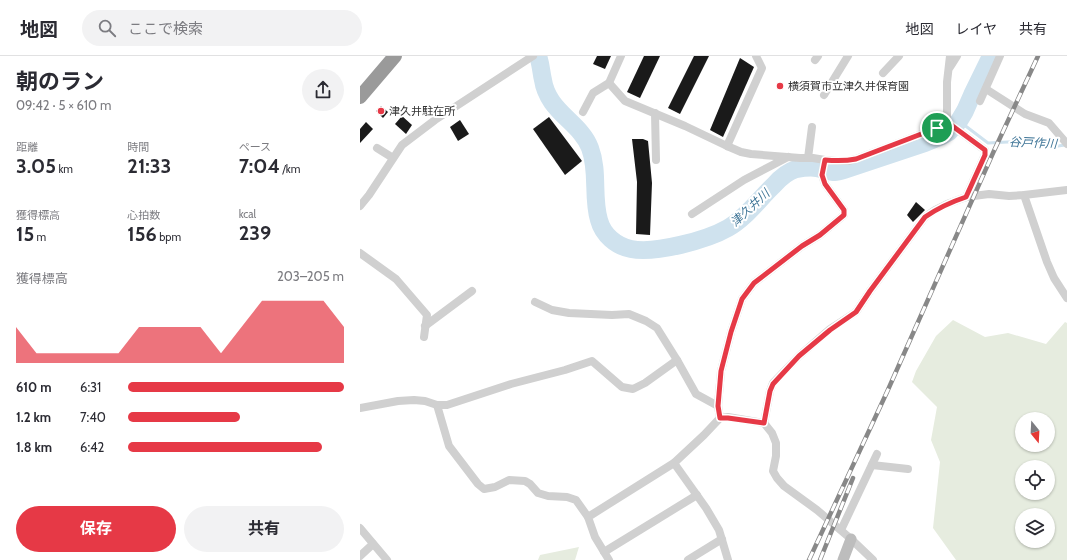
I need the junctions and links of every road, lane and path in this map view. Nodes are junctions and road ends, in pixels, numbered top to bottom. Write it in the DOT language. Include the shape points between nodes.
graph roads {
  1 [pos="395,56"];
  2 [pos="621,56"];
  3 [pos="757,56"];
  4 [pos="848,56"];
  5 [pos="899,56"];
  6 [pos="950,56"];
  7 [pos="957,56"];
  8 [pos="1000,56"];
  9 [pos="531,58"];
  10 [pos="948,70"];
  11 [pos="883,73"];
  12 [pos="609,83"];
  13 [pos="986,88"];
  14 [pos="824,95"];
  15 [pos="360,97"];
  16 [pos="980,100"];
  17 [pos="583,112"];
  18 [pos="655,114"];
  19 [pos="951,125"];
  20 [pos="812,127"];
  21 [pos="1067,144"];
  22 [pos="728,146"];
  23 [pos="377,148"];
  24 [pos="788,157"];
  25 [pos="394,158"];
  26 [pos="808,158"];
  27 [pos="656,160"];
  28 [pos="825,162"];
  29 [pos="1067,190"];
  30 [pos="1024,194"];
  31 [pos="966,197"];
  32 [pos="360,206"];
  33 [pos="692,214"];
  34 [pos="360,253"];
  35 [pos="472,290"];
  36 [pos="1067,298"];
  37 [pos="535,302"];
  38 [pos="425,326"];
  39 [pos="424,337"];
  40 [pos="677,360"];
  41 [pos="437,405"];
  42 [pos="718,406"];
  43 [pos="360,408"];
  44 [pos="720,418"];
  45 [pos="764,423"];
  46 [pos="877,454"];
  47 [pos="674,463"];
  48 [pos="872,465"];
  49 [pos="908,469"];
  50 [pos="697,495"];
  51 [pos="588,517"];
  52 [pos="360,528"];
  53 [pos="841,530"];
  54 [pos="851,539"];
  55 [pos="722,540"];
  56 [pos="373,544"];
  57 [pos="604,552"];
  58 [pos="360,556"];
  59 [pos="387,560"];
  60 [pos="609,560"];
  61 [pos="688,560"];
  62 [pos="728,560"];
  63 [pos="843,560"];
  64 [pos="873,560"];
  1 -- 15 [label="highway"];
  2 -- 12 [label="street"];
  3 -- 22 [label="street" via="762,68"];
  4 -- 14 [label="street"];
  5 -- 11 [label="street"];
  6 -- 10 [label="street"];
  7 -- 10 [label="street"];
  8 -- 13 [label="street"];
  9 -- 25 [label="street" via="435,120 402,145"];
  10 -- 19 [label="street"];
  12 -- 17 [label="street" via="593,93"];
  12 -- 18 [label="street" via="625,101"];
  13 -- 16 [label="street"];
  13 -- 21 [label="street" via="1025,114 1048,123"];
  18 -- 22 [label="street"];
  18 -- 27 [label="street"];
  19 -- 28 [label="street" via="856,159"];
  19 -- 31 [label="street" via="985,150"];
  20 -- 26 [label="street"];
  22 -- 24 [label="street" via="751,154"];
  23 -- 25 [label="street"];
  24 -- 26 [label="street"];
  24 -- 33 [label="street" via="744,180"];
  25 -- 32 [label="street"];
  26 -- 28 [label="street"];
  28 -- 42 [label="street" via="822,175 825,184 844,210 844,215 754,283 742,299 721,371"];
  29 -- 30 [label="street"];
  30 -- 31 [label="street"];
  30 -- 36 [label="street" via="1047,262"];
  31 -- 45 [label="street" via="947,204 925,217 856,312 799,356 773,384"];
  34 -- 38 [label="street" via="396,279 427,315"];
  35 -- 38 [label="street"];
  37 -- 40 [label="street" via="552,310 629,314 657,328"];
  38 -- 39 [label="street"];
  40 -- 41 [label="street" via="633,389 622,387 592,361 447,405"];
  40 -- 42 [label="street" via="696,394"];
  41 -- 43 [label="street" via="414,400"];
  41 -- 51 [label="street" via="449,446 478,484 484,488 509,480 525,481 538,493 576,500"];
  42 -- 44 [label="street"];
  44 -- 45 [label="street"];
  44 -- 47 [label="street"];
  45 -- 53 [label="street" via="776,443 773,471 777,478"];
  46 -- 48 [label="street"];
  47 -- 50 [label="street"];
  47 -- 51 [label="street"];
  48 -- 49 [label="street"];
  48 -- 53 [label="street"];
  50 -- 55 [label="street" via="719,530"];
  50 -- 57 [label="street"];
  51 -- 57 [label="street"];
  52 -- 56 [label="street"];
  53 -- 54 [label="street"];
  54 -- 63 [label="street"];
  54 -- 64 [label="street"];
  55 -- 61 [label="street"];
  55 -- 62 [label="street"];
  56 -- 58 [label="street"];
  56 -- 59 [label="street"];
  57 -- 60 [label="street"];
}
